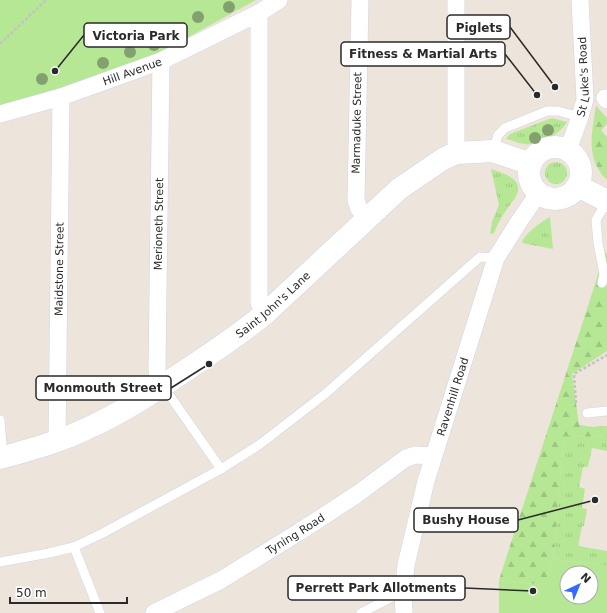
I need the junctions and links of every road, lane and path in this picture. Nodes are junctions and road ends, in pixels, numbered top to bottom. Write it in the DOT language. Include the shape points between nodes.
graph roads {
  1 [pos="46,0"];
  2 [pos="280,0"];
  3 [pos="360,0"];
  4 [pos="456,0"];
  5 [pos="580,0"];
  6 [pos="259,13"];
  7 [pos="0,44"];
  8 [pos="161,61"];
  9 [pos="61,98"];
  10 [pos="0,114"];
  11 [pos="580,117"];
  12 [pos="568,150"];
  13 [pos="493,151"];
  14 [pos="456,153"];
  15 [pos="531,164"];
  16 [pos="578,186"];
  17 [pos="538,194"];
  18 [pos="607,201"];
  19 [pos="367,217"];
  20 [pos="496,258"];
  21 [pos="602,283"];
  22 [pos="267,312"];
  23 [pos="607,355"];
  24 [pos="163,386"];
  25 [pos="576,403"];
  26 [pos="607,411"];
  27 [pos="587,413"];
  28 [pos="0,420"];
  29 [pos="57,441"];
  30 [pos="433,456"];
  31 [pos="2,458"];
  32 [pos="221,470"];
  33 [pos="74,547"];
  34 [pos="0,562"];
  35 [pos="403,594"];
  36 [pos="100,613"];
  37 [pos="154,613"];
  38 [pos="362,613"];
  39 [pos="404,613"];
  1 -- 7 [label="path"];
  2 -- 6 [label="street, Hill Avenue"];
  3 -- 19 [label="street, Marmaduke Street" via="356,200"];
  4 -- 14 [label="street"];
  5 -- 11 [label="street, St Luke's Road" via="585,99"];
  6 -- 8 [label="street, Hill Avenue"];
  6 -- 22 [label="street" via="259,299"];
  8 -- 9 [label="street, Hill Avenue"];
  8 -- 24 [label="street, Merioneth Street" via="157,369 158,378"];
  9 -- 10 [label="street, Hill Avenue"];
  9 -- 29 [label="street, Maidstone Street"];
  11 -- 12 [label="street, St Luke's Road"];
  11 -- 13 [label="lane" via="547,111 505,128 498,135"];
  12 -- 15 [label="street" via="553,147 544,149 535,156"];
  12 -- 16 [label="street" via="581,167 582,176"];
  13 -- 14 [label="street, Saint John's Lane"];
  13 -- 15 [label="street, Saint John's Lane"];
  14 -- 19 [label="street, Saint John's Lane" via="399,189"];
  15 -- 17 [label="street" via="531,183"];
  16 -- 17 [label="street" via="573,193 562,199 553,200"];
  16 -- 18 [label="street"];
  17 -- 20 [label="street, Ravenhill Road"];
  18 -- 21 [label="lane" via="596,220 604,274"];
  19 -- 22 [label="street, Saint John's Lane"];
  20 -- 30 [label="street, Ravenhill Road"];
  20 -- 32 [label="lane" via="480,257 326,394 259,445"];
  22 -- 24 [label="street, Saint John's Lane" via="225,345"];
  23 -- 25 [label="path" via="574,374"];
  24 -- 29 [label="street, Saint John's Lane" via="121,412"];
  24 -- 32 [label="lane"];
  26 -- 27 [label="lane"];
  28 -- 31 [label="lane"];
  29 -- 31 [label="street, Saint John's Lane"];
  30 -- 35 [label="street, Ravenhill Road" via="411,539"];
  30 -- 37 [label="street, Tyning Road" via="416,455 406,458 299,532 221,580"];
  32 -- 33 [label="lane"];
  33 -- 34 [label="lane"];
  33 -- 36 [label="lane"];
  35 -- 38 [label="lane" via="396,595"];
  35 -- 39 [label="street, Ravenhill Road"];
}
